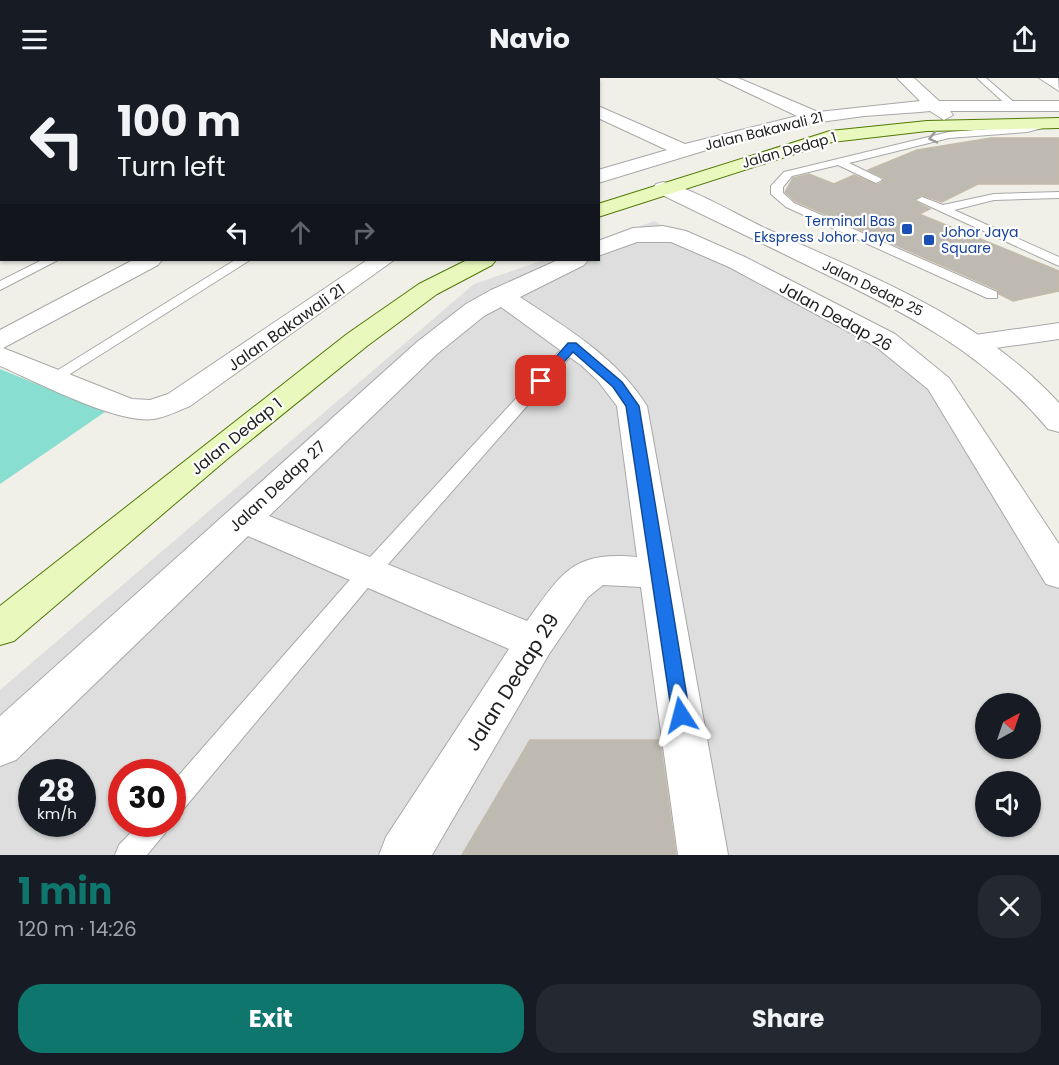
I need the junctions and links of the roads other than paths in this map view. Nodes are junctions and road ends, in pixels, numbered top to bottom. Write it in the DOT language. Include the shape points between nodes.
graph roads {
  1 [pos="725,78"];
  2 [pos="905,78"];
  3 [pos="981,78"];
  4 [pos="1047,78"];
  5 [pos="1059,86"];
  6 [pos="933,106"];
  7 [pos="1013,106"];
  8 [pos="600,112"];
  9 [pos="814,117"];
  10 [pos="1057,117"];
  11 [pos="957,125"];
  12 [pos="685,151"];
  13 [pos="839,162"];
  14 [pos="600,176"];
  15 [pos="876,180"];
  16 [pos="663,188"];
  17 [pos="1042,195"];
  18 [pos="1059,195"];
  19 [pos="922,200"];
  20 [pos="943,209"];
  21 [pos="1059,209"];
  22 [pos="600,210"];
  23 [pos="607,245"];
  24 [pos="49,261"];
  25 [pos="148,261"];
  26 [pos="241,261"];
  27 [pos="381,261"];
  28 [pos="482,261"];
  29 [pos="574,261"];
  30 [pos="1059,262"];
  31 [pos="0,285"];
  32 [pos="500,295"];
  33 [pos="992,295"];
  34 [pos="1059,331"];
  35 [pos="0,341"];
  36 [pos="975,343"];
  37 [pos="572,346"];
  38 [pos="0,356"];
  39 [pos="53,378"];
  40 [pos="1057,416"];
  41 [pos="241,519"];
  42 [pos="369,572"];
  43 [pos="659,574"];
  44 [pos="1059,574"];
  45 [pos="0,629"];
  46 [pos="536,642"];
  47 [pos="0,745"];
  48 [pos="186,788"];
  49 [pos="145,837"];
  50 [pos="129,855"];
  51 [pos="404,855"];
  52 [pos="703,855"];
  1 -- 9 [label="street"];
  2 -- 6 [label="street"];
  3 -- 7 [label="lane"];
  4 -- 5 [label="street"];
  6 -- 7 [label="street, Jalan Bakawali 21"];
  6 -- 9 [label="street, Jalan Bakawali 21"];
  6 -- 11 [label="street"];
  7 -- 10 [label="street, Jalan Bakawali 21"];
  8 -- 12 [label="street"];
  9 -- 12 [label="street, Jalan Bakawali 21"];
  10 -- 11 [label="main road, Jalan Dedap 1"];
  10 -- 13 [label="lane, one-way" via="1028,129 949,135"];
  11 -- 16 [label="main road, Jalan Dedap 1" via="902,127 830,137"];
  12 -- 14 [label="street, Jalan Bakawali 21"];
  13 -- 15 [label="lane"];
  13 -- 33 [label="lane" via="788,174 777,186 777,194 790,205"];
  16 -- 22 [label="main road, Jalan Dedap 1"];
  16 -- 36 [label="street, Jalan Dedap 25" via="918,309"];
  17 -- 18 [label="lane"];
  17 -- 20 [label="lane" via="994,197"];
  17 -- 21 [label="lane"];
  19 -- 20 [label="lane"];
  20 -- 30 [label="lane"];
  23 -- 44 [label="street, Jalan Dedap 26" via="647,233 692,241 875,334 924,369 943,389"];
  24 -- 31 [label="lane"];
  25 -- 35 [label="street"];
  26 -- 39 [label="lane"];
  27 -- 39 [label="street, Jalan Bakawali 21" via="167,406 139,411"];
  28 -- 45 [label="main road, Jalan Dedap 1" via="428,289 357,340"];
  29 -- 32 [label="street, Jalan Dedap 27"];
  32 -- 37 [label="street"];
  32 -- 41 [label="street, Jalan Dedap 27" via="427,348"];
  34 -- 36 [label="street"];
  36 -- 40 [label="street, Jalan Dedap 25" via="1028,386"];
  37 -- 42 [label="lane"];
  37 -- 43 [label="street" via="618,385 632,406"];
  38 -- 39 [label="street, Jalan Bakawali 21"];
  41 -- 42 [label="street"];
  41 -- 47 [label="street, Jalan Dedap 27"];
  42 -- 46 [label="street"];
  42 -- 48 [label="lane"];
  43 -- 46 [label="street, Jalan Dedap 29" via="600,571 580,579"];
  43 -- 52 [label="street"];
  46 -- 51 [label="street, Jalan Dedap 29"];
  49 -- 50 [label="lane"];
}
